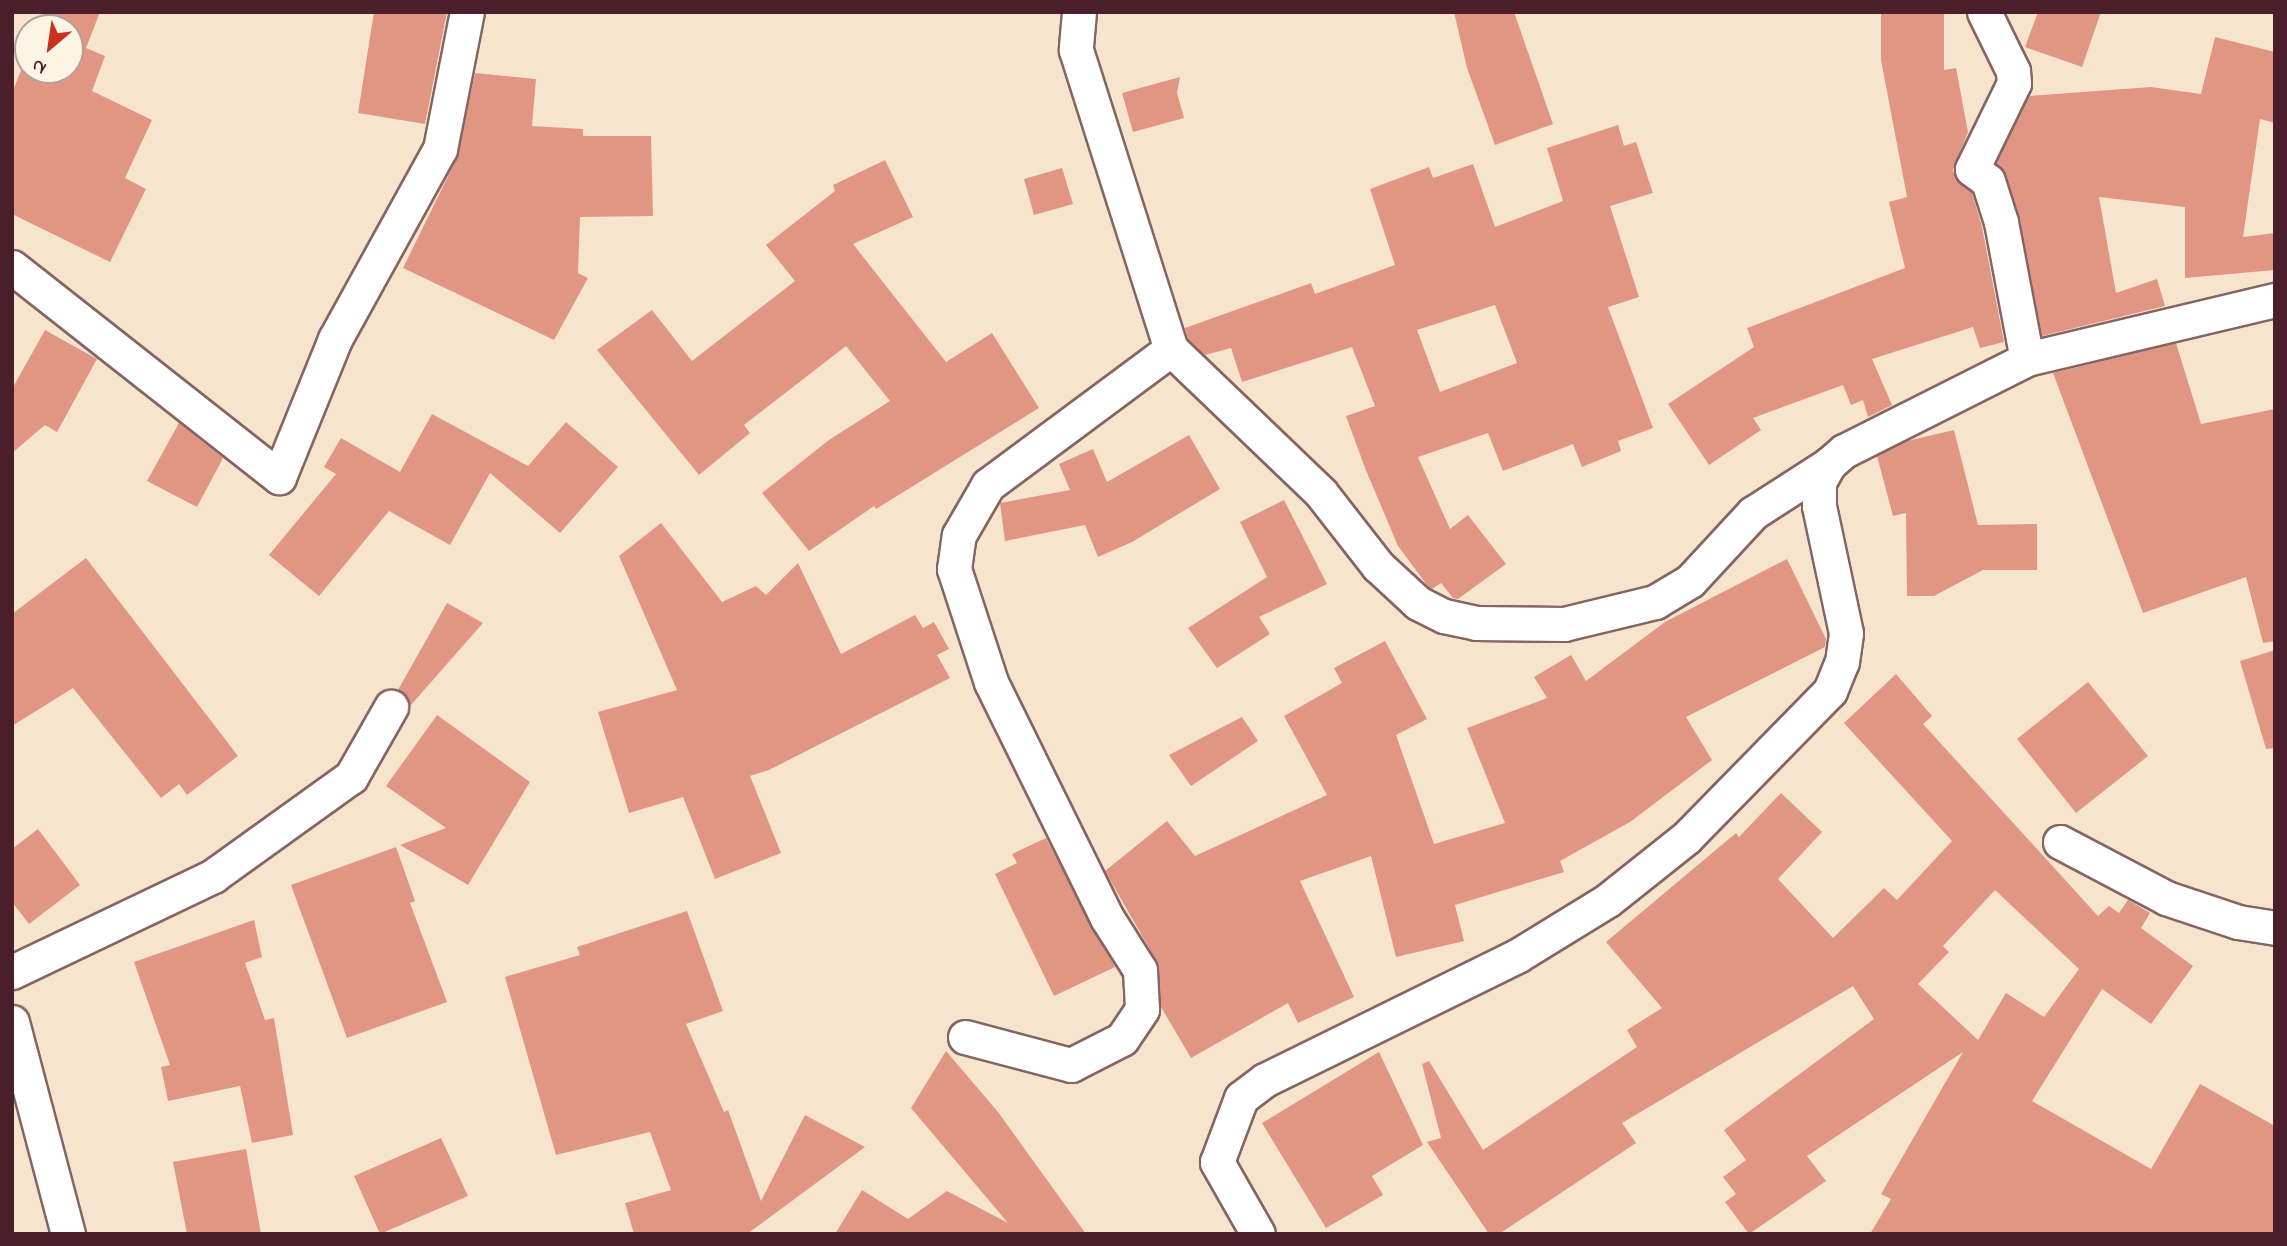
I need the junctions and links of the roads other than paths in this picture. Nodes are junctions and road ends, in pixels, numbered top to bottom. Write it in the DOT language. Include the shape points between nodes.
graph roads {
  1 [pos="467,12"];
  2 [pos="1079,12"];
  3 [pos="1984,12"];
  4 [pos="12,267"];
  5 [pos="2275,300"];
  6 [pos="1171,349"];
  7 [pos="2027,359"];
  8 [pos="1829,464"];
  9 [pos="391,708"];
  10 [pos="2060,842"];
  11 [pos="2275,928"];
  12 [pos="12,972"];
  13 [pos="12,1022"];
  14 [pos="965,1037"];
  15 [pos="68,1234"];
  16 [pos="1258,1234"];
  1 -- 4 [label="street" via="440,149 335,339 279,477"];
  2 -- 6 [label="street" via="1076,50"];
  3 -- 7 [label="street" via="2013,71 2014,83 1972,169 1988,181 2001,222"];
  5 -- 7 [label="street"];
  6 -- 8 [label="street" via="1321,493 1402,591 1444,617 1476,623 1564,624 1655,602 1690,581 1753,513"];
  6 -- 14 [label="street" via="988,485 959,535 954,569 991,682 1107,918 1140,970 1142,1009 1122,1039 1071,1065"];
  7 -- 8 [label="street" via="1844,451"];
  8 -- 16 [label="street" via="1819,482 1819,506 1846,633 1842,662 1830,691 1686,838 1608,900 1517,956 1265,1080 1241,1098 1217,1162"];
  9 -- 12 [label="street" via="351,778 213,876"];
  10 -- 11 [label="street" via="2166,898 2238,922"];
  13 -- 15 [label="street"];
}
